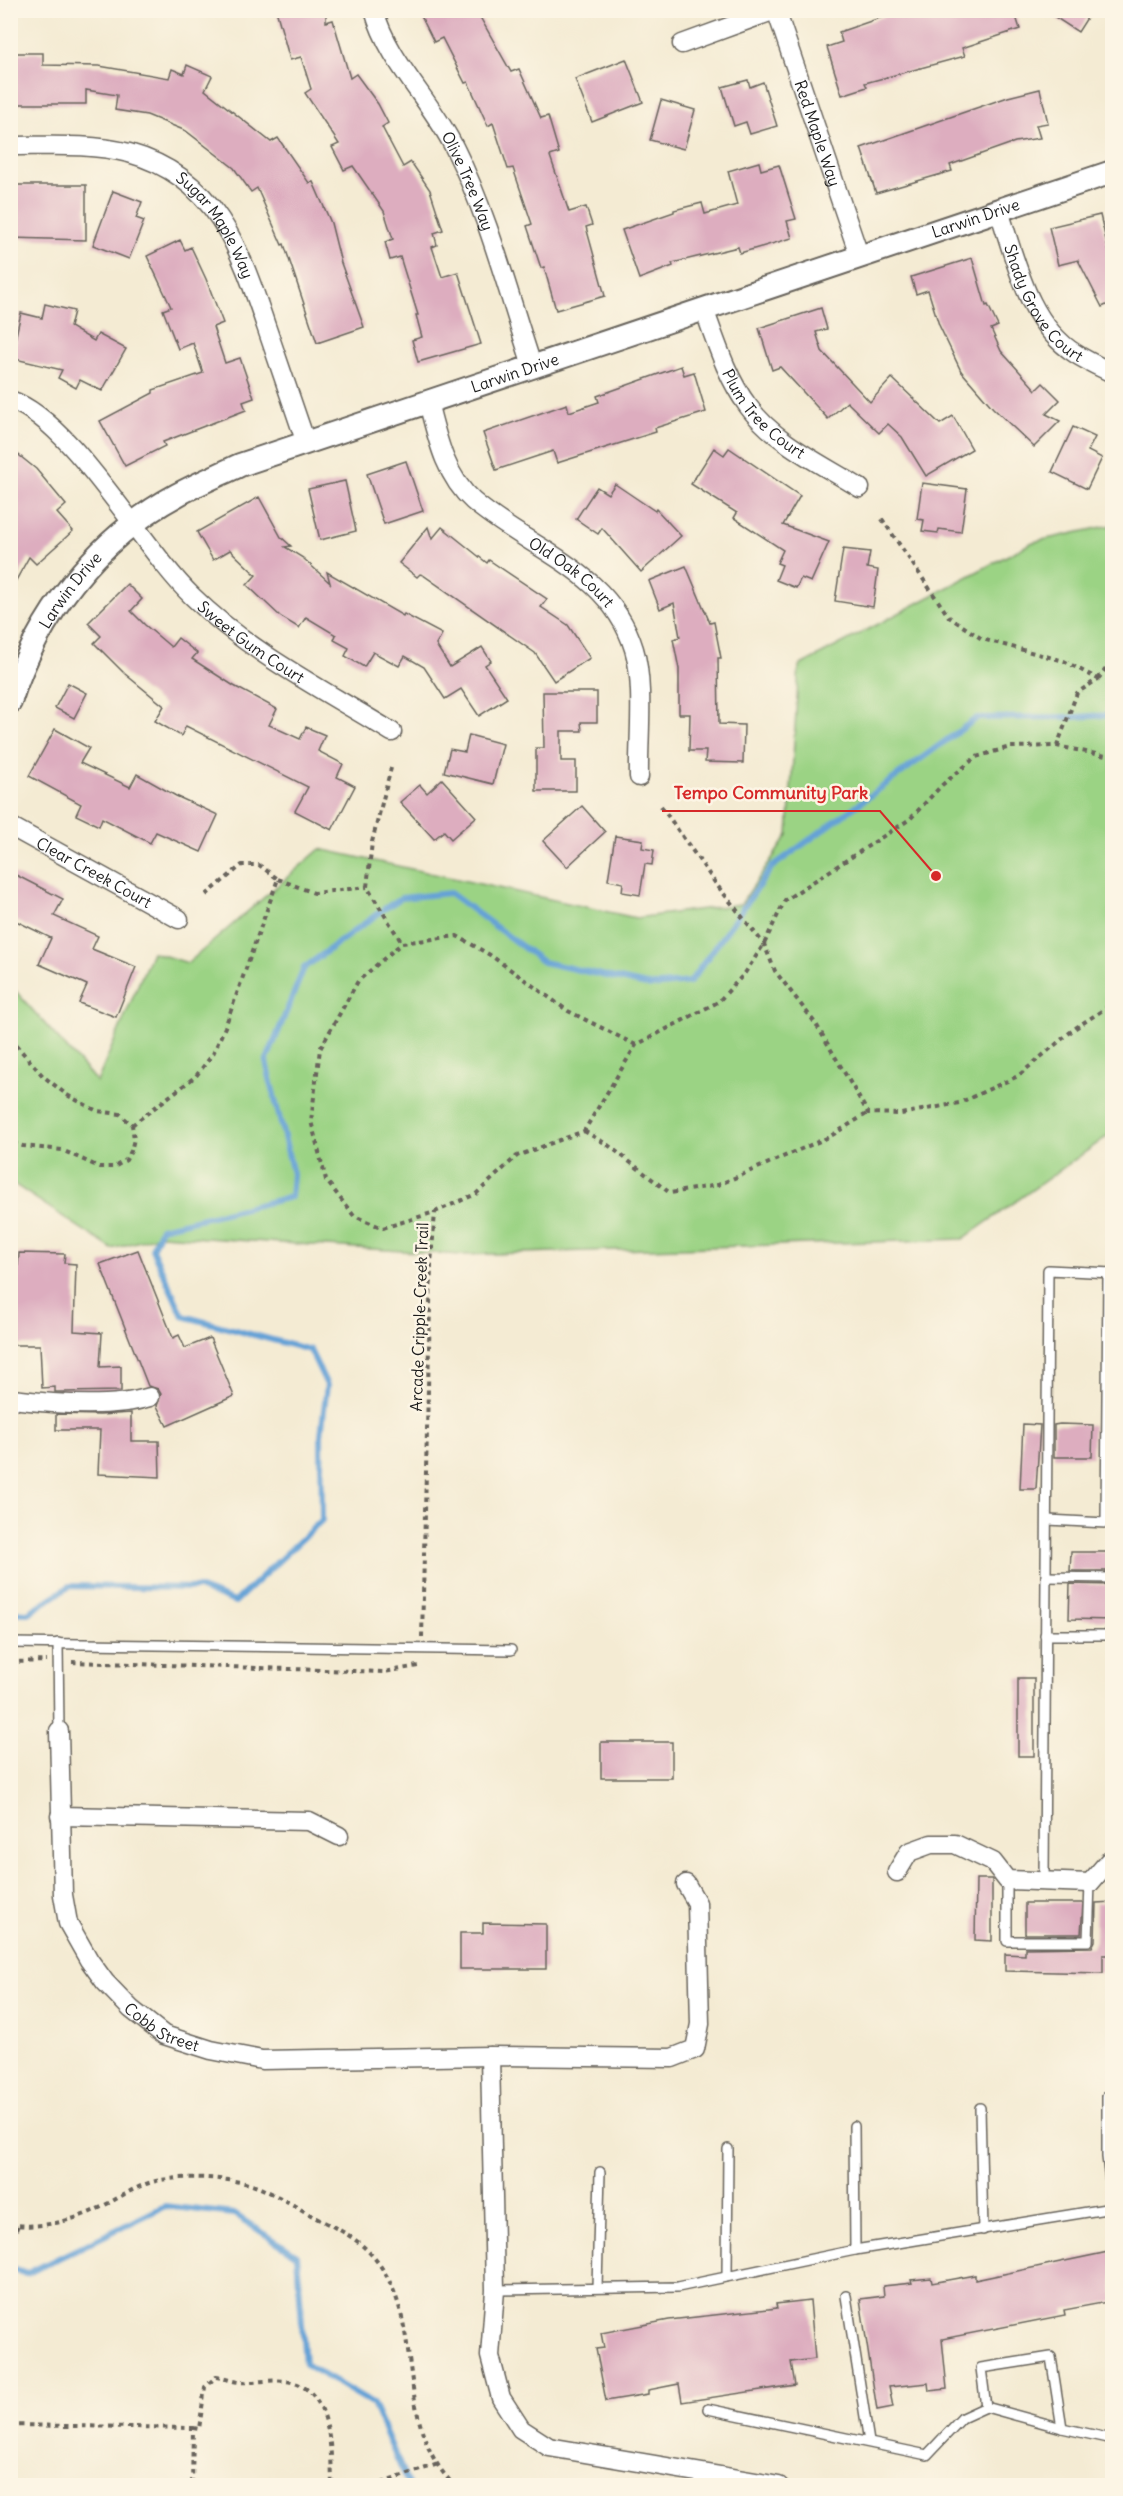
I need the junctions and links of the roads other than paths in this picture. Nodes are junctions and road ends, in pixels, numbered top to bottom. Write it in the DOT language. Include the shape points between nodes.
graph roads {
  1 [pos="374,10"];
  2 [pos="775,10"];
  3 [pos="682,44"];
  4 [pos="10,146"];
  5 [pos="1113,172"];
  6 [pos="999,211"];
  7 [pos="860,255"];
  8 [pos="704,309"];
  9 [pos="532,365"];
  10 [pos="1113,373"];
  11 [pos="10,400"];
  12 [pos="428,402"];
  13 [pos="306,443"];
  14 [pos="860,488"];
  15 [pos="133,525"];
  16 [pos="10,702"];
  17 [pos="392,732"];
  18 [pos="639,777"];
  19 [pos="10,826"];
  20 [pos="179,919"];
  21 [pos="1111,1273"];
  22 [pos="150,1397"];
  23 [pos="11,1398"];
  24 [pos="1048,1520"];
  25 [pos="1046,1577"];
  26 [pos="1113,1578"];
  27 [pos="1045,1635"];
  28 [pos="1113,1635"];
  29 [pos="10,1643"];
  30 [pos="58,1643"];
  31 [pos="511,1650"];
  32 [pos="59,1731"];
  33 [pos="60,1816"];
  34 [pos="339,1836"];
  35 [pos="1113,1862"];
  36 [pos="897,1872"];
  37 [pos="1007,1880"];
  38 [pos="1044,1881"];
  39 [pos="1090,1883"];
  40 [pos="686,1884"];
  41 [pos="490,2056"];
  42 [pos="1107,2096"];
  43 [pos="980,2108"];
  44 [pos="854,2126"];
  45 [pos="728,2149"];
  46 [pos="600,2172"];
  47 [pos="1113,2196"];
  48 [pos="1113,2208"];
  49 [pos="983,2230"];
  50 [pos="855,2250"];
  51 [pos="727,2275"];
  52 [pos="597,2287"];
  53 [pos="495,2290"];
  54 [pos="846,2296"];
  55 [pos="987,2407"];
  56 [pos="708,2409"];
  57 [pos="1062,2428"];
  58 [pos="1113,2439"];
  59 [pos="869,2442"];
  60 [pos="779,2486"];
  1 -- 9 [label="street, Olive Tree Way" via="384,38 454,146 470,179"];
  2 -- 3 [label="street, Red Maple Way"];
  2 -- 7 [label="street, Red Maple Way"];
  4 -- 13 [label="street, Sugar Maple Way" via="73,146 128,153 160,164 184,179 211,204 242,255"];
  5 -- 6 [label="street, Larwin Drive"];
  6 -- 7 [label="street, Larwin Drive"];
  6 -- 10 [label="street, Shady Grove Court" via="1029,299 1041,319 1075,353"];
  7 -- 8 [label="street, Larwin Drive"];
  8 -- 9 [label="street, Larwin Drive"];
  8 -- 14 [label="street, Plum Tree Court" via="731,378 748,406 773,432"];
  9 -- 12 [label="street, Larwin Drive"];
  11 -- 15 [label="street, Sweet Gum Court" via="28,408 60,434"];
  12 -- 13 [label="street, Larwin Drive"];
  12 -- 18 [label="street, Old Oak Court" via="442,453 453,477 472,500 584,575 608,598 624,621 635,651 639,687"];
  13 -- 15 [label="street, Larwin Drive" via="240,465 197,485"];
  15 -- 16 [label="street, Larwin Drive" via="95,558 42,627"];
  15 -- 17 [label="street, Sweet Gum Court" via="191,596 245,642"];
  19 -- 20 [label="street, Clear Creek Court"];
  21 -- 24 [label="lane" via="1106,1523"];
  21 -- 24 [label="lane" via="1048,1270"];
  22 -- 23 [label="street" via="131,1403 41,1403"];
  24 -- 25 [label="lane"];
  25 -- 26 [label="lane"];
  25 -- 27 [label="lane"];
  27 -- 28 [label="lane"];
  27 -- 38 [label="lane"];
  29 -- 30 [label="lane"];
  30 -- 31 [label="lane"];
  30 -- 32 [label="lane"];
  32 -- 33 [label="street, Cobb Street"];
  33 -- 34 [label="street" via="309,1821"];
  33 -- 41 [label="street, Cobb Street" via="68,1923 105,1982 164,2035 262,2060"];
  35 -- 39 [label="street" via="1108,1862"];
  36 -- 37 [label="street" via="909,1852 931,1844 955,1844 993,1862"];
  37 -- 38 [label="street"];
  37 -- 39 [label="lane" via="1007,1941 1088,1941"];
  38 -- 39 [label="street"];
  40 -- 41 [label="street, Cobb Street" via="697,1904 700,2024 695,2049 672,2058"];
  41 -- 53 [label="street"];
  42 -- 47 [label="lane" via="1107,2157"];
  43 -- 49 [label="lane"];
  44 -- 50 [label="lane"];
  45 -- 51 [label="lane"];
  46 -- 52 [label="lane"];
  48 -- 49 [label="lane"];
  49 -- 50 [label="lane"];
  50 -- 51 [label="lane"];
  51 -- 52 [label="lane" via="678,2287"];
  52 -- 53 [label="lane"];
  53 -- 60 [label="street" via="490,2356 501,2398 520,2429 549,2447"];
  54 -- 59 [label="lane"];
  55 -- 57 [label="lane"];
  55 -- 57 [label="lane" via="981,2368 1051,2357"];
  55 -- 59 [label="lane" via="962,2418 927,2455"];
  56 -- 59 [label="lane"];
  57 -- 58 [label="lane"];
}
